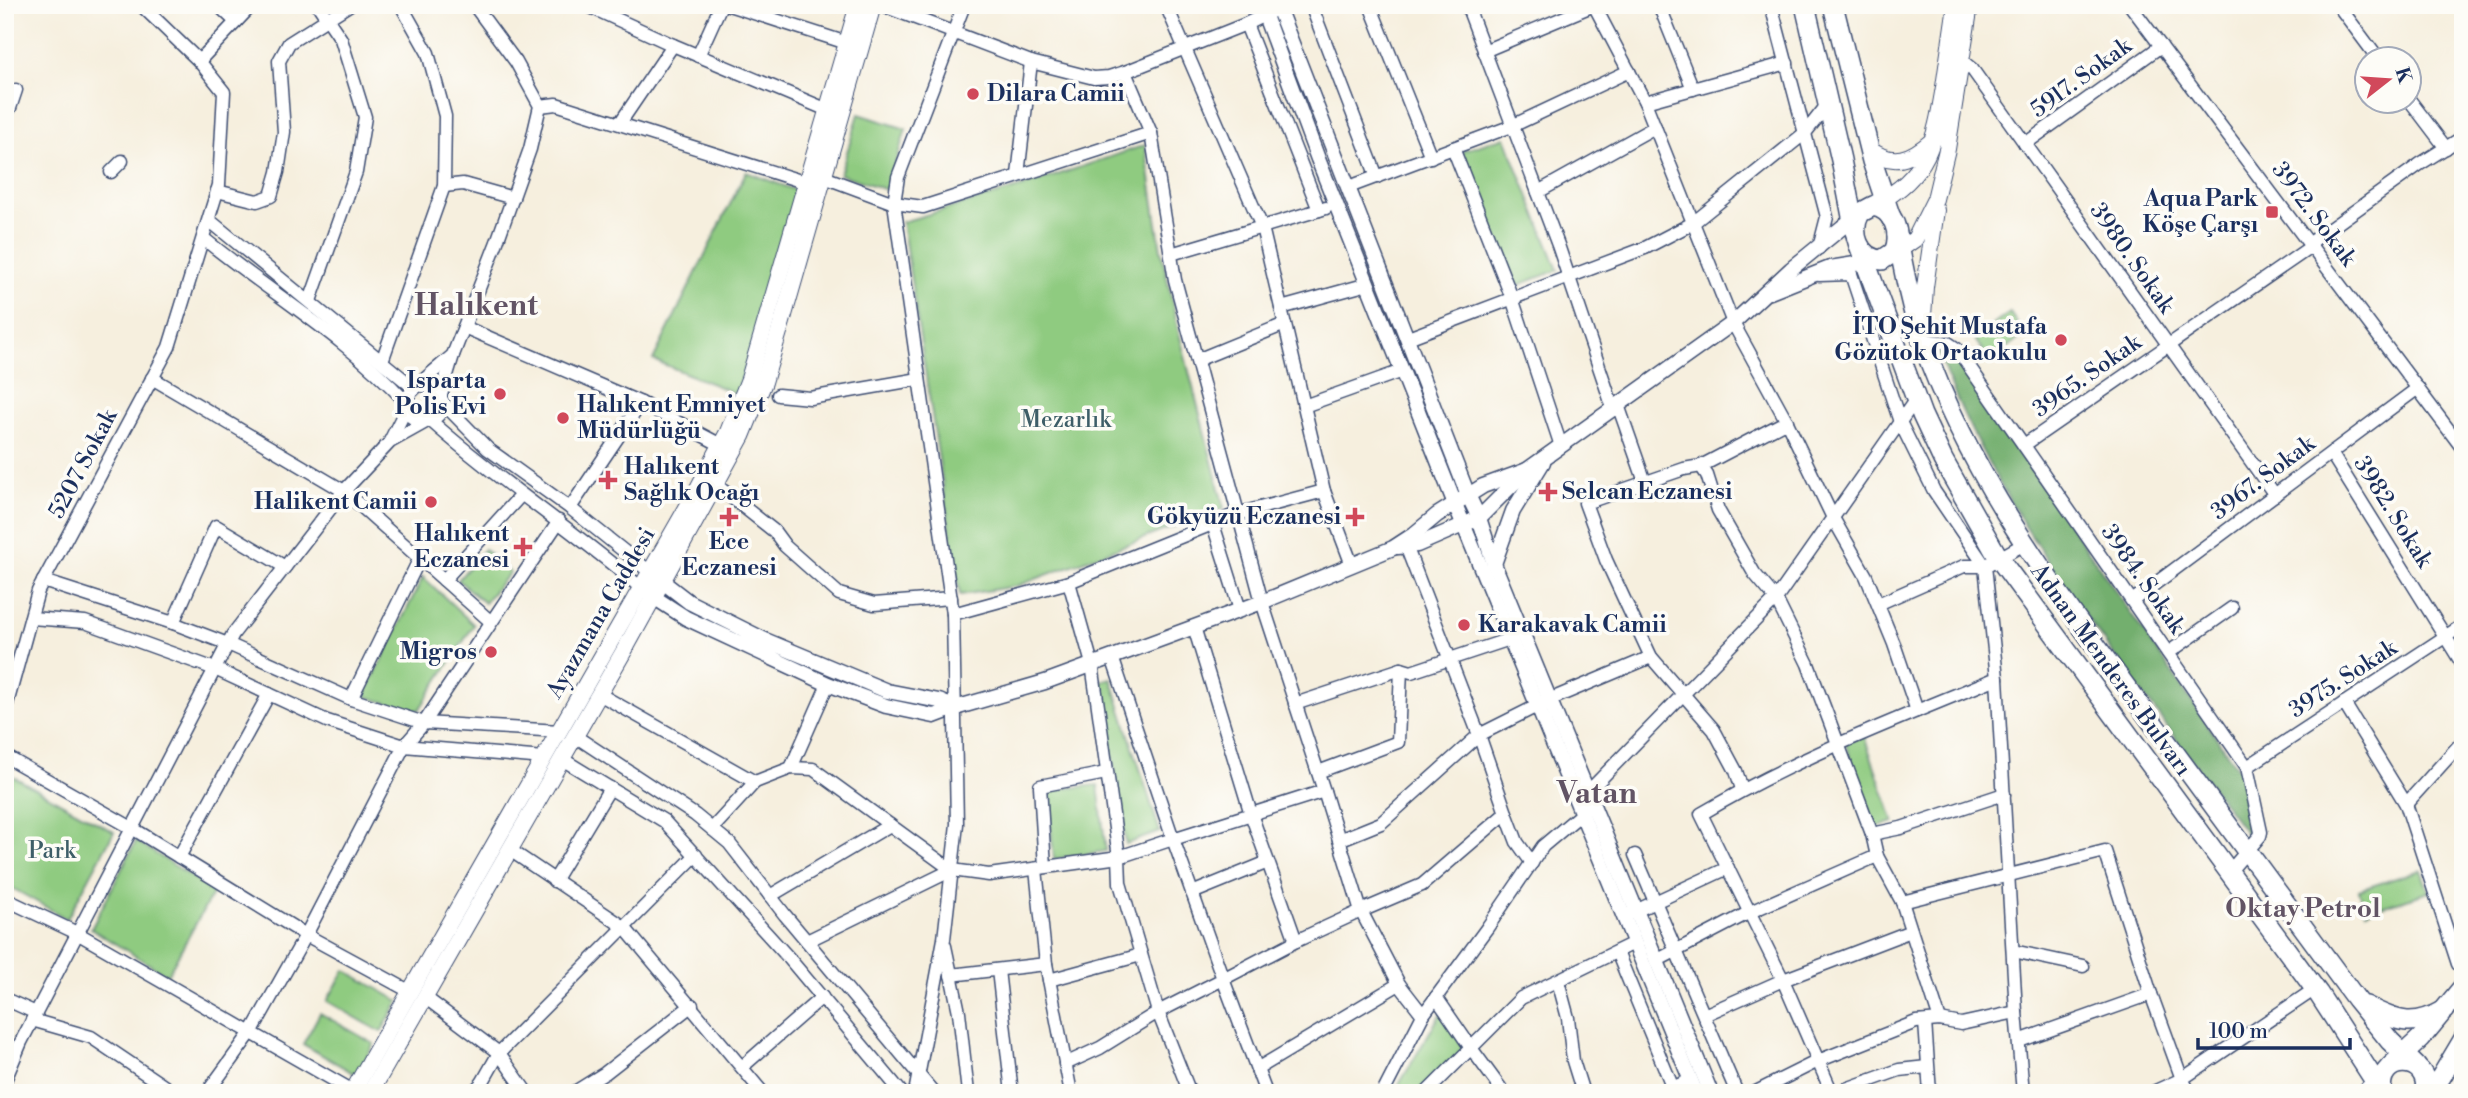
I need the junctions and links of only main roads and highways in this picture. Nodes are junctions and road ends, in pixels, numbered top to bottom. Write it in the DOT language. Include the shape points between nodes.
graph roads {
  1 [pos="858,5"];
  2 [pos="873,5"];
  3 [pos="1805,5"];
  4 [pos="1833,5"];
  5 [pos="1956,5"];
  6 [pos="1970,5"];
  7 [pos="1955,57"];
  8 [pos="835,113"];
  9 [pos="1934,138"];
  10 [pos="1868,148"];
  11 [pos="1941,177"];
  12 [pos="809,204"];
  13 [pos="1875,233"];
  14 [pos="1922,340"];
  15 [pos="656,577"];
  16 [pos="647,593"];
  17 [pos="567,733"];
  18 [pos="2463,987"];
  19 [pos="419,995"];
  20 [pos="2359,1002"];
  21 [pos="2446,1010"];
  22 [pos="2463,1040"];
  23 [pos="2391,1077"];
  24 [pos="353,1092"];
  25 [pos="2430,1092"];
  26 [pos="370,1093"];
  1 -- 8 [label="main road, Ayazmana Caddesi"];
  2 -- 8 [label="main road, Ayazmana Caddesi"];
  3 -- 13 [label="main road, Adnan Menderes Bulvarı" via="1828,104"];
  4 -- 10 [label="main road, Adnan Menderes Bulvarı"];
  5 -- 7 [label="main road"];
  6 -- 7 [label="main road"];
  7 -- 9 [label="main road"];
  7 -- 11 [label="main road"];
  8 -- 12 [label="main road, Ayazmana Caddesi" via="824,177"];
  8 -- 12 [label="main road, Ayazmana Caddesi" via="807,183"];
  9 -- 10 [label="main road" via="1900,159 1883,158"];
  9 -- 13 [label="main road" via="1929,153 1897,191"];
  10 -- 13 [label="main road, Adnan Menderes Bulvarı"];
  11 -- 13 [label="main road" via="1915,239"];
  11 -- 14 [label="main road"];
  12 -- 15 [label="main road, Ayazmana Caddesi" via="749,379"];
  12 -- 15 [label="main road, Ayazmana Caddesi" via="764,382 742,436"];
  13 -- 14 [label="main road, Adnan Menderes Bulvarı"];
  13 -- 23 [label="main road, Adnan Menderes Bulvarı" via="1916,399 1992,562 2315,989"];
  14 -- 20 [label="main road, Adnan Menderes Bulvarı" via="1949,410 2024,544"];
  15 -- 16 [label="main road, Ayazmana Caddesi"];
  16 -- 17 [label="main road, Ayazmana Caddesi"];
  16 -- 17 [label="main road, Ayazmana Caddesi" via="599,694"];
  17 -- 19 [label="main road, Ayazmana Caddesi" via="544,758"];
  17 -- 19 [label="main road, Ayazmana Caddesi" via="562,759"];
  18 -- 21 [label="main road"];
  19 -- 24 [label="main road, Ayazmana Caddesi"];
  19 -- 26 [label="main road, Ayazmana Caddesi"];
  20 -- 21 [label="main road" via="2405,1021 2429,1019"];
  20 -- 23 [label="main road, Adnan Menderes Bulvarı"];
  21 -- 23 [label="main road"];
  22 -- 25 [label="main road"];
  23 -- 25 [label="main road"];
}
